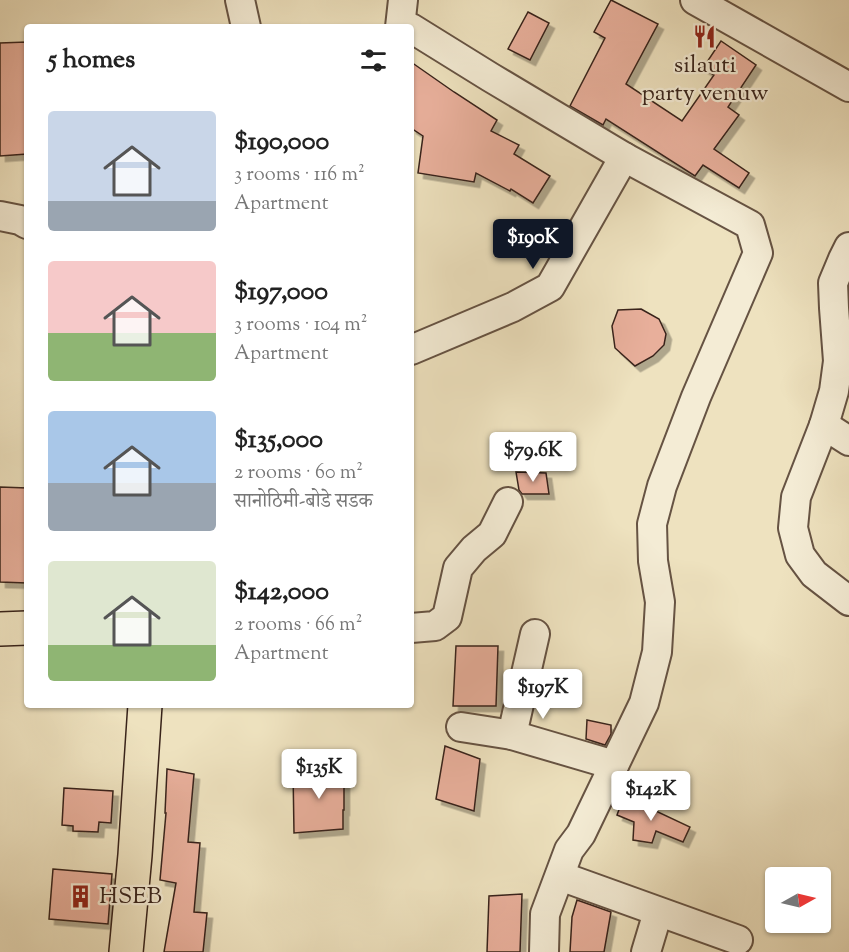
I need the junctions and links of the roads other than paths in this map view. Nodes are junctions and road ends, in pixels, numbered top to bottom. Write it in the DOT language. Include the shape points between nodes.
graph roads {
  1 [pos="240,0"];
  2 [pos="695,0"];
  3 [pos="245,24"];
  4 [pos="414,27"];
  5 [pos="849,87"];
  6 [pos="624,157"];
  7 [pos="0,216"];
  8 [pos="24,222"];
  9 [pos="847,256"];
  10 [pos="414,349"];
  11 [pos="824,425"];
  12 [pos="849,441"];
  13 [pos="508,502"];
  14 [pos="849,602"];
  15 [pos="24,628"];
  16 [pos="414,628"];
  17 [pos="0,629"];
  18 [pos="535,634"];
  19 [pos="145,708"];
  20 [pos="461,727"];
  21 [pos="512,735"];
  22 [pos="614,765"];
  23 [pos="560,876"];
  24 [pos="658,912"];
  25 [pos="738,940"];
  26 [pos="126,952"];
  27 [pos="544,952"];
  28 [pos="646,952"];
  1 -- 3 [label="street"];
  2 -- 5 [label="street"];
  4 -- 6 [label="street"];
  6 -- 10 [label="street" via="550,287"];
  6 -- 22 [label="street" via="750,225 758,253 662,486 652,524 660,602 657,652 644,703"];
  7 -- 8 [label="street"];
  9 -- 11 [label="street" via="833,283 838,361"];
  11 -- 12 [label="street"];
  11 -- 14 [label="street" via="796,497 793,528 800,555 814,574"];
  13 -- 16 [label="street" via="492,534 458,568 447,617 435,626"];
  15 -- 17 [label="main road"];
  18 -- 21 [label="street"];
  19 -- 26 [label="main road"];
  20 -- 21 [label="street"];
  21 -- 22 [label="street"];
  22 -- 23 [label="street" via="581,834 569,850"];
  23 -- 24 [label="street"];
  23 -- 27 [label="street" via="545,914"];
  24 -- 25 [label="street"];
  24 -- 28 [label="street"];
}
